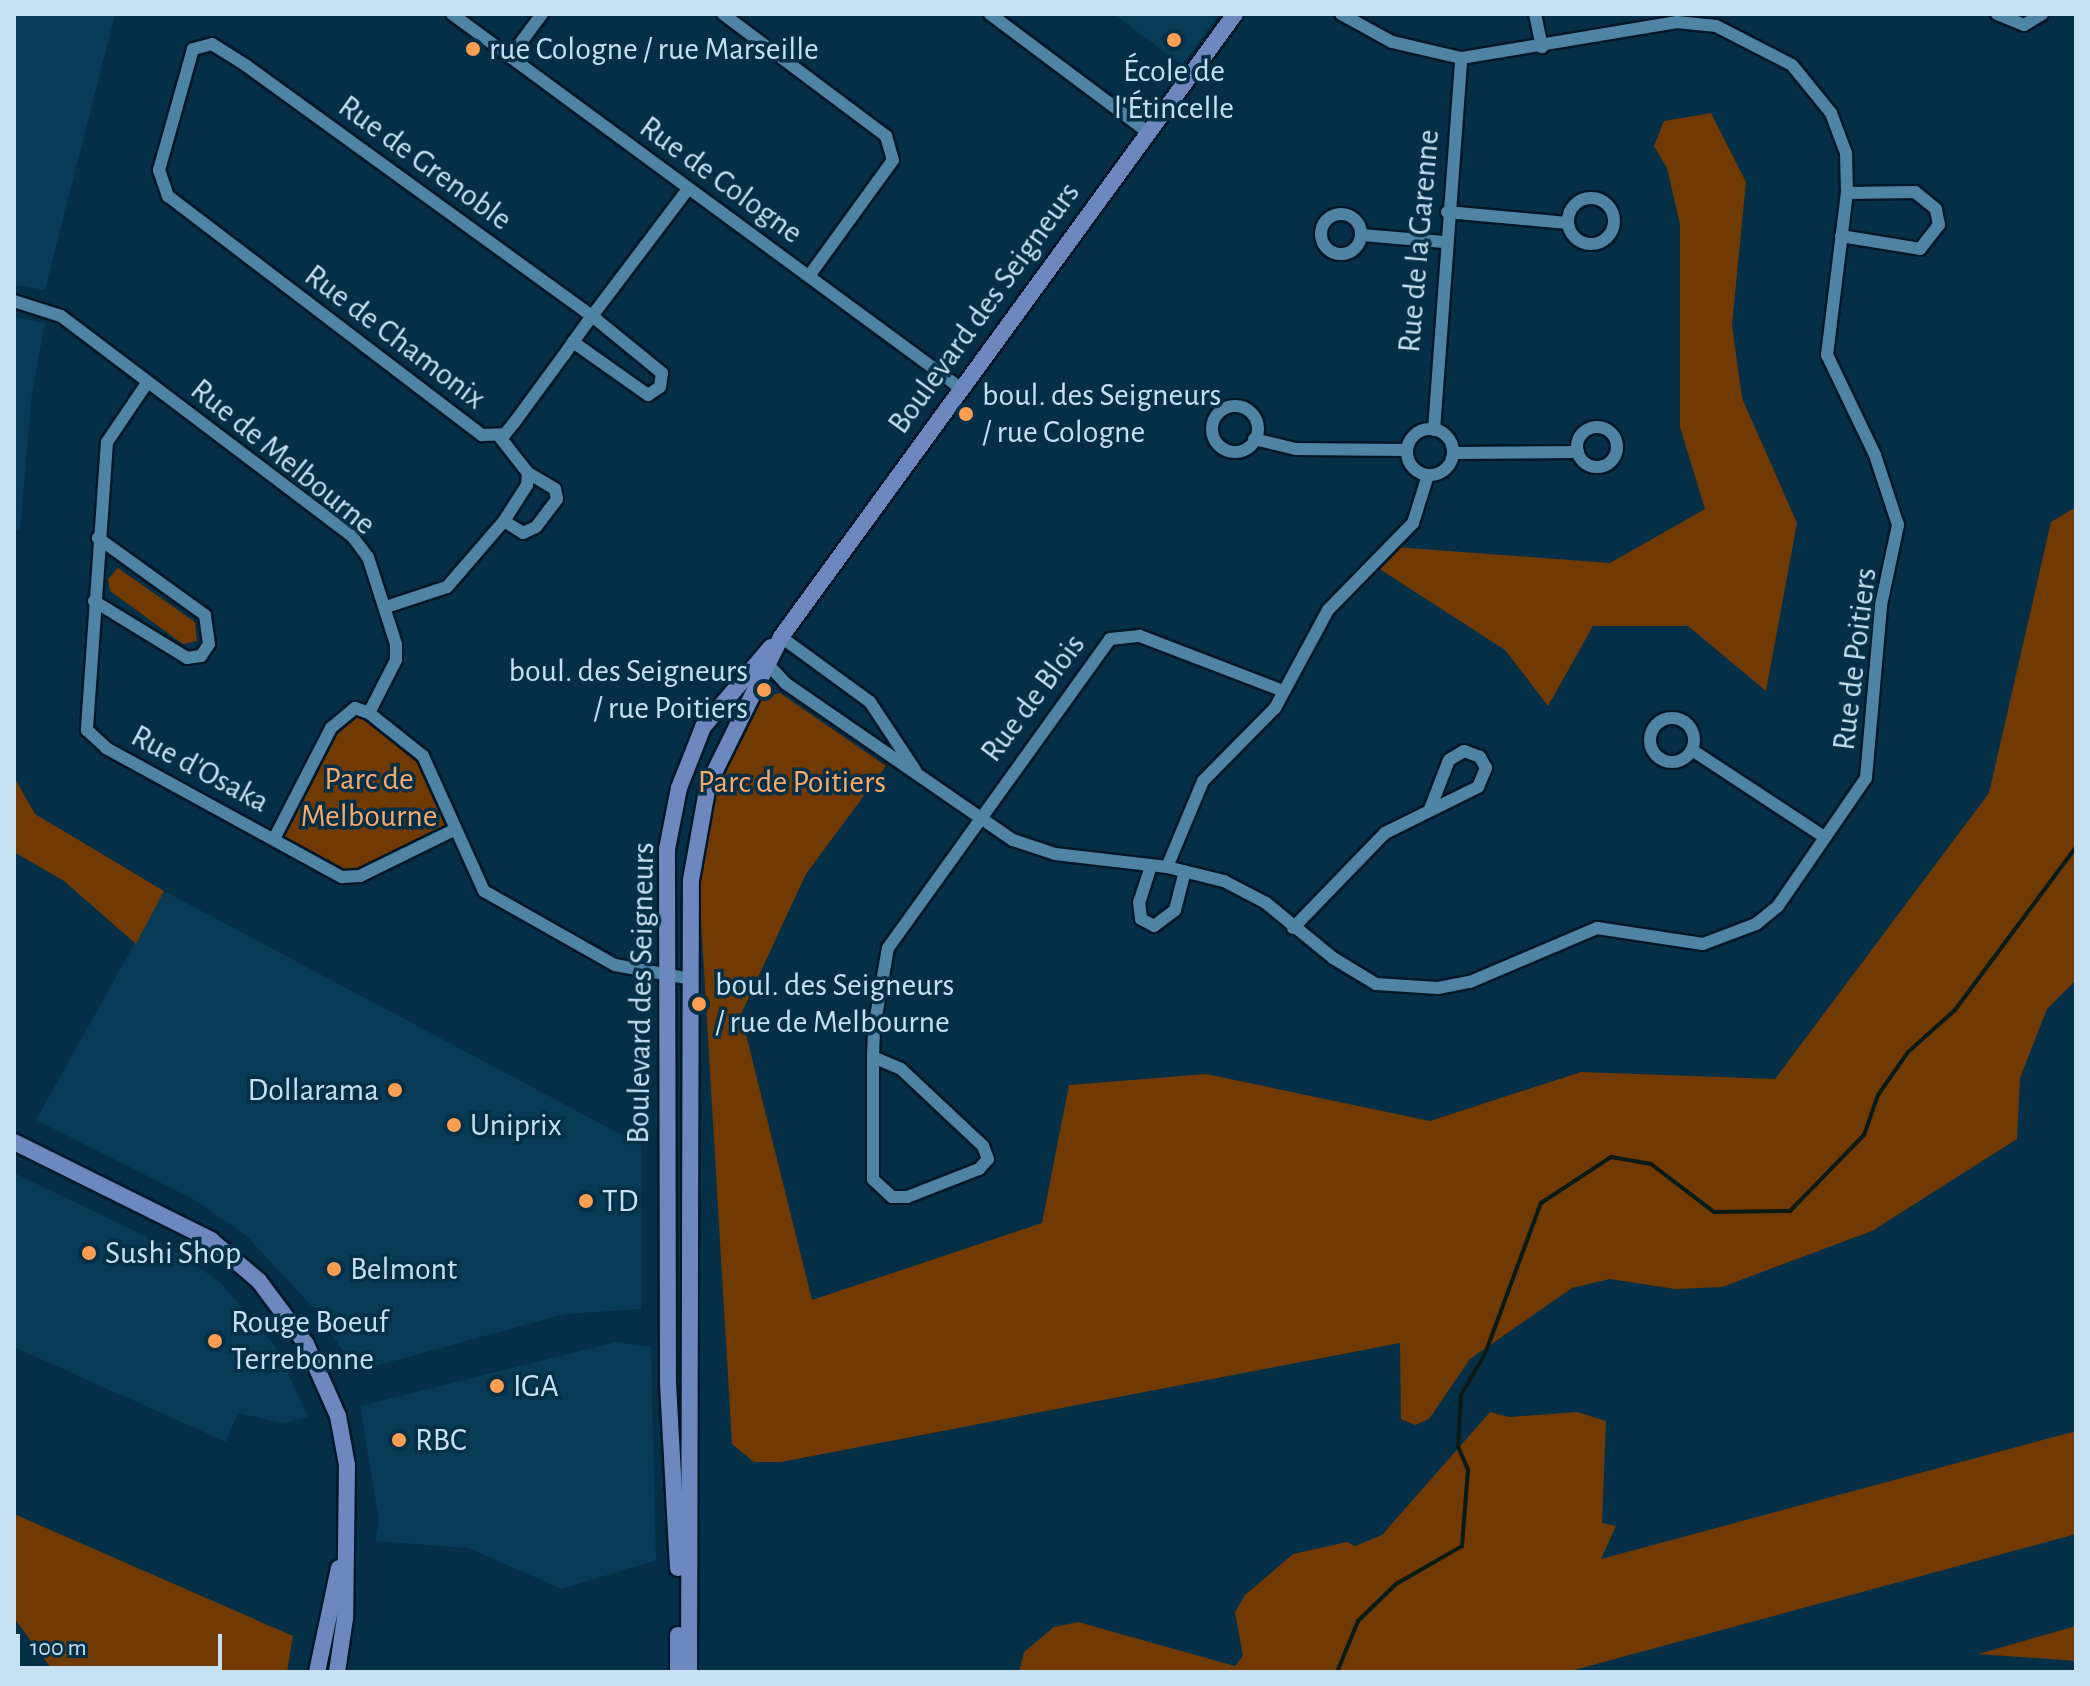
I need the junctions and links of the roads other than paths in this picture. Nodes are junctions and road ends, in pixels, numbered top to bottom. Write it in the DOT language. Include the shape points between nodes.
graph roads {
  1 [pos="452,14"];
  2 [pos="542,14"];
  3 [pos="723,14"];
  4 [pos="990,14"];
  5 [pos="1235,14"];
  6 [pos="1341,14"];
  7 [pos="1535,14"];
  8 [pos="1997,14"];
  9 [pos="2042,14"];
  10 [pos="1666,19"];
  11 [pos="1542,47"];
  12 [pos="227,52"];
  13 [pos="510,57"];
  14 [pos="1461,58"];
  15 [pos="1148,132"];
  16 [pos="688,189"];
  17 [pos="1847,193"];
  18 [pos="1447,212"];
  19 [pos="1568,223"];
  20 [pos="1362,235"];
  21 [pos="1841,236"];
  22 [pos="1444,242"];
  23 [pos="809,276"];
  24 [pos="14,301"];
  25 [pos="592,316"];
  26 [pos="573,342"];
  27 [pos="147,383"];
  28 [pos="959,387"];
  29 [pos="1434,430"];
  30 [pos="499,436"];
  31 [pos="1254,439"];
  32 [pos="1407,450"];
  33 [pos="1578,452"];
  34 [pos="1453,453"];
  35 [pos="528,473"];
  36 [pos="1428,475"];
  37 [pos="504,521"];
  38 [pos="98,538"];
  39 [pos="94,601"];
  40 [pos="386,607"];
  41 [pos="781,637"];
  42 [pos="764,661"];
  43 [pos="1281,690"];
  44 [pos="369,713"];
  45 [pos="1692,750"];
  46 [pos="917,773"];
  47 [pos="1430,809"];
  48 [pos="976,819"];
  49 [pos="452,831"];
  50 [pos="1823,836"];
  51 [pos="274,839"];
  52 [pos="1151,866"];
  53 [pos="1167,867"];
  54 [pos="1185,871"];
  55 [pos="1293,928"];
  56 [pos="666,978"];
  57 [pos="691,979"];
  58 [pos="873,1057"];
  59 [pos="14,1142"];
  60 [pos="349,1528"];
  61 [pos="317,1672"];
  62 [pos="337,1672"];
  63 [pos="678,1672"];
  64 [pos="689,1672"];
  1 -- 13 [label="street, Rue de Cologne"];
  2 -- 13 [label="street"];
  3 -- 23 [label="street" via="886,136 893,160"];
  4 -- 15 [label="street"];
  5 -- 15 [label="street, Boulevard des Seigneurs"];
  6 -- 14 [label="street, Rue de Poitiers" via="1392,42"];
  7 -- 11 [label="street"];
  8 -- 9 [label="street" via="2024,25"];
  10 -- 11 [label="street, Rue de Poitiers"];
  10 -- 17 [label="street, Rue de Poitiers" via="1731,30 1792,65 1818,93 1840,132"];
  11 -- 14 [label="street, Rue de Poitiers"];
  12 -- 25 [label="street, Rue de Grenoble"];
  12 -- 30 [label="street, Rue de Chamonix" via="206,44 190,55 159,170 168,196 469,428"];
  13 -- 16 [label="street, Rue de Cologne"];
  14 -- 18 [label="street, Rue de la Garenne"];
  15 -- 28 [label="street, Boulevard des Seigneurs"];
  16 -- 23 [label="street, Rue de Cologne"];
  16 -- 25 [label="street, Rue de Chamonix"];
  17 -- 21 [label="street, Rue de Poitiers"];
  17 -- 21 [label="street" via="1915,192 1936,209 1939,225 1920,249"];
  18 -- 19 [label="street"];
  18 -- 22 [label="street, Rue de la Garenne"];
  20 -- 22 [label="street"];
  21 -- 50 [label="street, Rue de Poitiers" via="1827,355 1875,455 1898,525 1881,605 1869,766"];
  22 -- 29 [label="street, Rue de la Garenne"];
  23 -- 28 [label="street, Rue de Cologne"];
  24 -- 27 [label="street, Rue de Melbourne" via="61,316"];
  25 -- 26 [label="street, Rue de Chamonix"];
  25 -- 26 [label="street, Rue de Grenoble" via="662,373 660,387 648,395"];
  26 -- 30 [label="street, Rue de Chamonix"];
  27 -- 38 [label="street, Rue d'Osaka" via="107,442"];
  27 -- 40 [label="street, Rue de Melbourne" via="352,536 368,557"];
  28 -- 41 [label="street, Boulevard des Seigneurs"];
  29 -- 32 [label="street" via="1419,432"];
  29 -- 34 [label="street" via="1450,440"];
  30 -- 35 [label="street"];
  31 -- 32 [label="street" via="1296,449"];
  32 -- 36 [label="street" via="1415,470"];
  33 -- 34 [label="street"];
  34 -- 36 [label="street" via="1448,466"];
  35 -- 37 [label="street" via="527,485"];
  35 -- 37 [label="street" via="555,489 557,499 536,527 523,533"];
  36 -- 43 [label="street" via="1413,523 1328,610"];
  37 -- 40 [label="street" via="447,587"];
  38 -- 39 [label="street, Rue d'Osaka"];
  38 -- 39 [label="street" via="205,615 209,644 201,656 187,658"];
  39 -- 51 [label="street, Rue d'Osaka" via="84,706 94,739"];
  40 -- 44 [label="street, Rue de Melbourne" via="396,660"];
  41 -- 42 [label="street, Boulevard des Seigneurs"];
  41 -- 46 [label="street, Rue de Poitiers" via="870,702"];
  42 -- 46 [label="street, Rue de Poitiers"];
  42 -- 56 [label="street, Boulevard des Seigneurs" via="709,717 679,788 666,860"];
  42 -- 57 [label="street, Boulevard des Seigneurs" via="703,799 692,870"];
  43 -- 48 [label="street, Rue de Blois" via="1140,636 1110,639"];
  43 -- 53 [label="street" via="1275,708 1203,781"];
  44 -- 49 [label="street" via="423,756"];
  44 -- 51 [label="street" via="355,708 331,728"];
  45 -- 50 [label="street"];
  46 -- 48 [label="street, Rue de Poitiers"];
  47 -- 47 [label="street" via="1455,802 1485,778 1486,768 1474,752 1449,760"];
  47 -- 55 [label="street" via="1385,833"];
  48 -- 52 [label="street, Rue de Poitiers" via="1055,854"];
  48 -- 58 [label="street, Rue de Blois" via="888,948"];
  49 -- 51 [label="street, Rue d'Osaka" via="360,876 342,877"];
  49 -- 56 [label="street" via="484,891 606,961"];
  50 -- 55 [label="street, Rue de Poitiers" via="1767,917 1703,944 1597,928 1470,982 1398,989 1354,973"];
  52 -- 53 [label="street, Rue de Poitiers"];
  52 -- 54 [label="street" via="1139,902 1141,919 1154,926 1175,910"];
  53 -- 54 [label="street, Rue de Poitiers"];
  54 -- 55 [label="street, Rue de Poitiers" via="1245,890"];
  56 -- 57 [label="street"];
  56 -- 63 [label="street, Boulevard des Seigneurs"];
  57 -- 64 [label="street, Boulevard des Seigneurs"];
  58 -- 58 [label="street, Rue de Blois" via="901,1069 983,1146 988,1159 979,1169 907,1197 881,1191 873,1179"];
  59 -- 60 [label="street" via="176,1218 227,1252 267,1290 306,1344 338,1416"];
  60 -- 61 [label="street"];
  60 -- 62 [label="street"];
}
